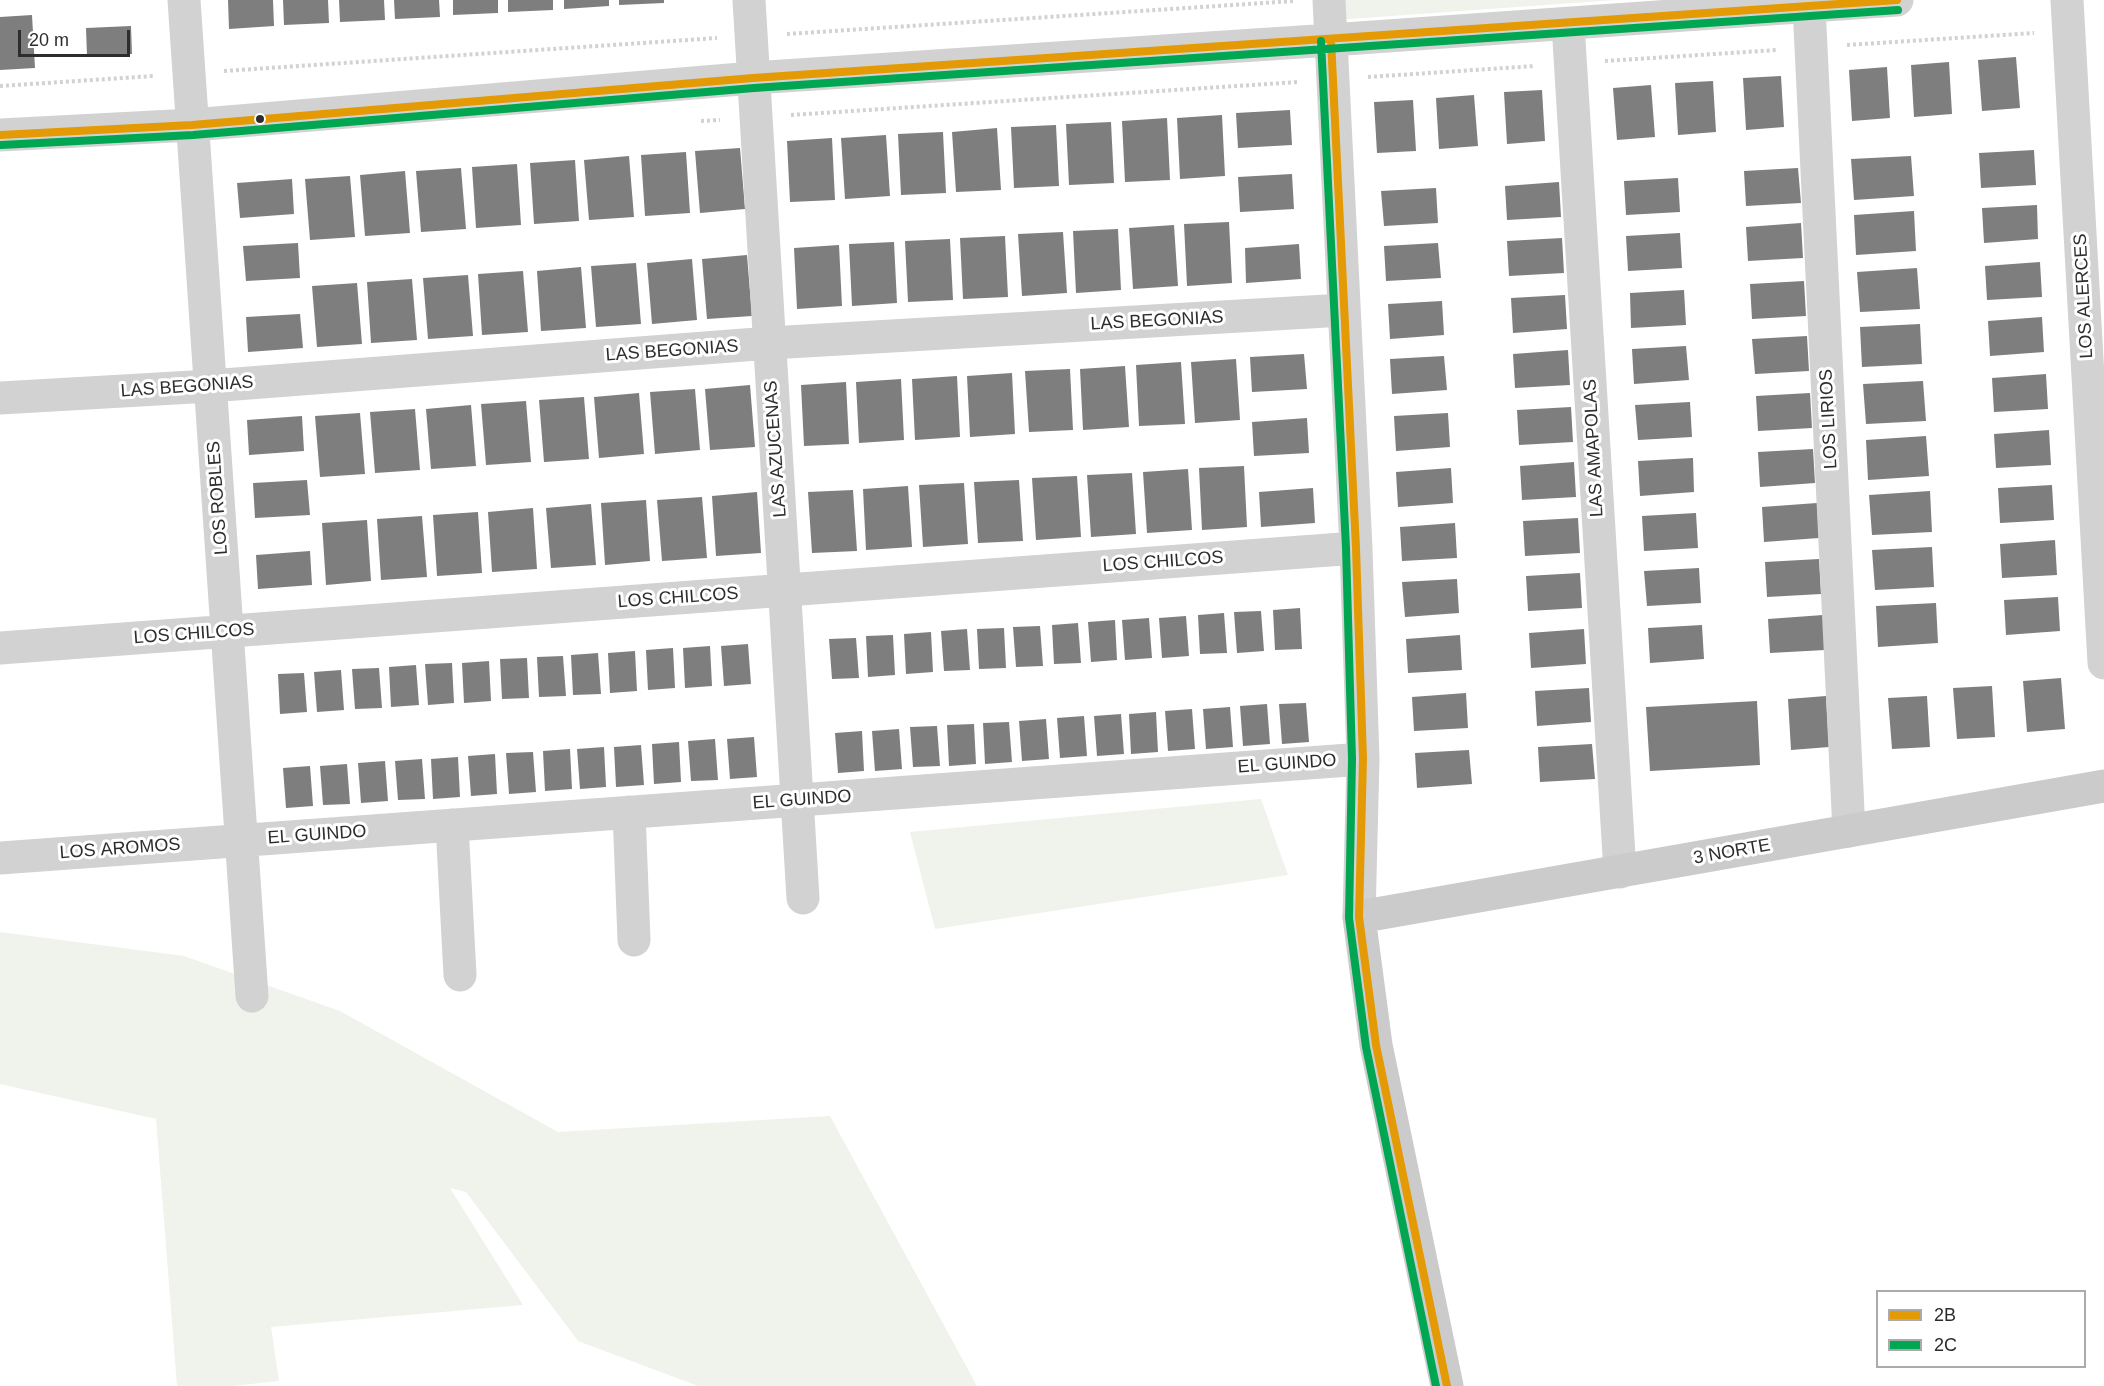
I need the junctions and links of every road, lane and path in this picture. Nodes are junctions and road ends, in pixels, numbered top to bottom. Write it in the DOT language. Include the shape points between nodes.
graph roads {
  1 [pos="184,0"];
  2 [pos="749,0"];
  3 [pos="1329,0"];
  4 [pos="1897,0"];
  5 [pos="1295,1"];
  6 [pos="1809,6"];
  7 [pos="2068,15"];
  8 [pos="1568,24"];
  9 [pos="751,36"];
  10 [pos="1331,40"];
  11 [pos="1811,47"];
  12 [pos="1571,63"];
  13 [pos="189,74"];
  14 [pos="753,78"];
  15 [pos="1334,80"];
  16 [pos="0,86"];
  17 [pos="756,118"];
  18 [pos="696,122"];
  19 [pos="192,125"];
  20 [pos="0,135"];
  21 [pos="1344,310"];
  22 [pos="770,343"];
  23 [pos="210,386"];
  24 [pos="0,398"];
  25 [pos="1356,548"];
  26 [pos="785,590"];
  27 [pos="227,631"];
  28 [pos="0,648"];
  29 [pos="2104,663"];
  30 [pos="1363,759"];
  31 [pos="2104,786"];
  32 [pos="797,800"];
  33 [pos="629,812"];
  34 [pos="452,825"];
  35 [pos="1849,831"];
  36 [pos="241,840"];
  37 [pos="0,858"];
  38 [pos="1620,872"];
  39 [pos="803,898"];
  40 [pos="1359,917"];
  41 [pos="634,940"];
  42 [pos="460,975"];
  43 [pos="252,996"];
  44 [pos="1447,1386"];
  1 -- 13 [label="street, LOS ROBLES"];
  2 -- 9 [label="street, LAS AZUCENAS"];
  3 -- 10 [label="street"];
  4 -- 6 [label="street"];
  5 -- 9 [label="path"];
  6 -- 8 [label="street"];
  6 -- 11 [label="street, LOS LIRIOS"];
  7 -- 11 [label="path"];
  7 -- 29 [label="street, LOS ALERCES"];
  8 -- 10 [label="street"];
  8 -- 12 [label="street, LAS AMAPOLAS"];
  9 -- 13 [label="path"];
  9 -- 14 [label="street, LAS AZUCENAS"];
  10 -- 14 [label="street"];
  10 -- 15 [label="street"];
  11 -- 12 [label="path"];
  11 -- 35 [label="street, LOS LIRIOS"];
  12 -- 15 [label="path"];
  12 -- 38 [label="street, LAS AMAPOLAS"];
  13 -- 16 [label="path"];
  13 -- 19 [label="street, LOS ROBLES"];
  14 -- 17 [label="street, LAS AZUCENAS"];
  14 -- 19 [label="street"];
  15 -- 17 [label="path"];
  15 -- 21 [label="street"];
  17 -- 18 [label="path"];
  17 -- 22 [label="street, LAS AZUCENAS"];
  19 -- 20 [label="street"];
  19 -- 23 [label="street, LOS ROBLES"];
  21 -- 22 [label="street, LAS BEGONIAS"];
  21 -- 25 [label="street"];
  22 -- 23 [label="street, LAS BEGONIAS"];
  22 -- 26 [label="street, LAS AZUCENAS"];
  23 -- 24 [label="street, LAS BEGONIAS"];
  23 -- 27 [label="street, LOS ROBLES"];
  25 -- 26 [label="street, LOS CHILCOS"];
  25 -- 30 [label="street"];
  26 -- 27 [label="street, LOS CHILCOS"];
  26 -- 32 [label="street, LAS AZUCENAS"];
  27 -- 28 [label="street, LOS CHILCOS"];
  27 -- 36 [label="street, LOS ROBLES"];
  30 -- 32 [label="street, EL GUINDO"];
  30 -- 40 [label="street"];
  31 -- 35 [label="street, 3 NORTE"];
  32 -- 33 [label="street, EL GUINDO"];
  32 -- 39 [label="street, LAS AZUCENAS"];
  33 -- 34 [label="street, EL GUINDO"];
  33 -- 41 [label="street"];
  34 -- 36 [label="street, EL GUINDO"];
  34 -- 42 [label="street"];
  35 -- 38 [label="street, 3 NORTE"];
  36 -- 37 [label="street, LOS AROMOS"];
  36 -- 43 [label="street, LOS ROBLES"];
  38 -- 40 [label="street, 3 NORTE"];
  40 -- 44 [label="street" via="1376,1045"];
}
